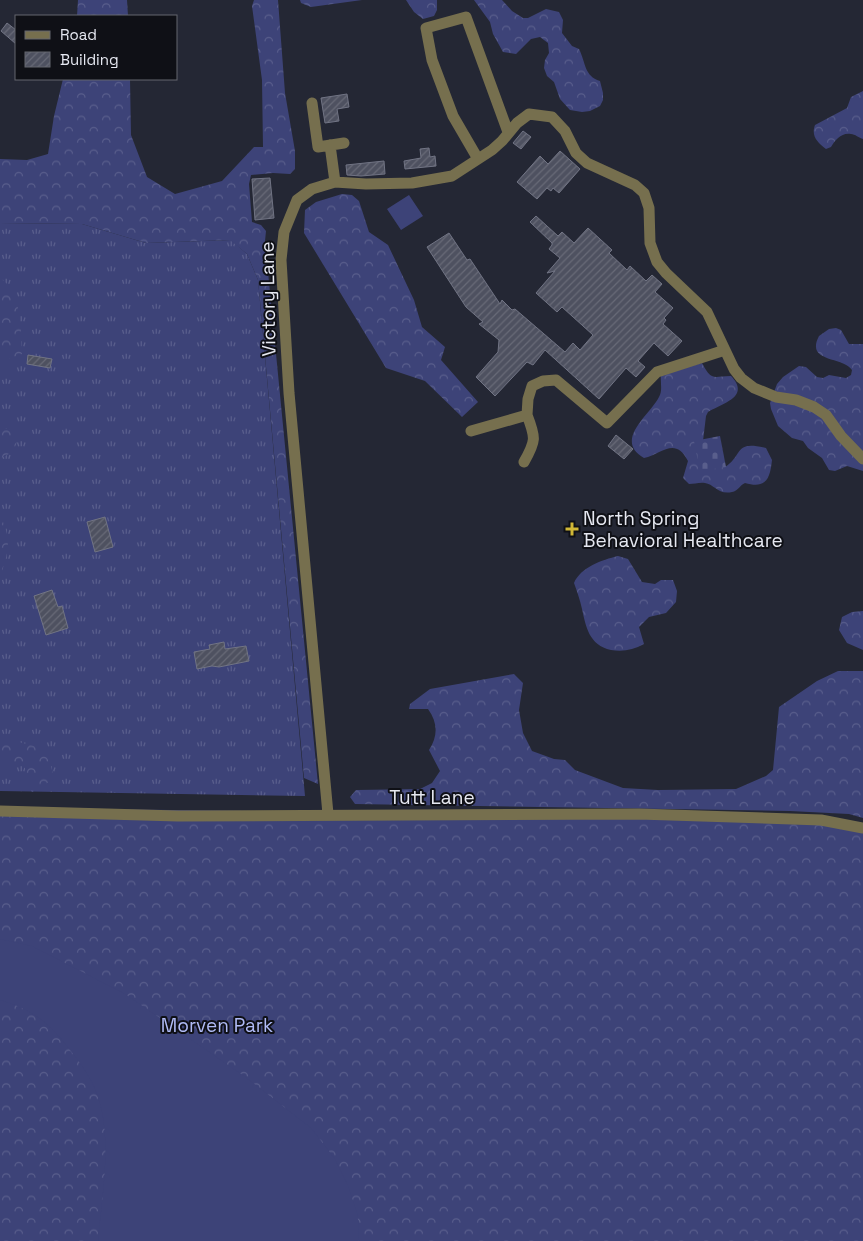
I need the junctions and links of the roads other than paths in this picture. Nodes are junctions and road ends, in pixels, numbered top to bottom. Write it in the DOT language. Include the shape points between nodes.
graph roads {
  1 [pos="312,103"];
  2 [pos="508,132"];
  3 [pos="344,143"];
  4 [pos="330,145"];
  5 [pos="478,159"];
  6 [pos="335,182"];
  7 [pos="725,350"];
  8 [pos="528,415"];
  9 [pos="471,431"];
  10 [pos="863,459"];
  11 [pos="524,462"];
  12 [pos="0,811"];
  13 [pos="328,814"];
  14 [pos="863,828"];
  1 -- 4 [label="street" via="318,147"];
  2 -- 5 [label="street, Victory Lane" via="502,141"];
  2 -- 5 [label="street" via="466,17 426,28 432,60 453,116"];
  2 -- 7 [label="street, Victory Lane" via="529,114 552,117 565,131 576,154 644,193 649,208 650,243 657,262 707,312"];
  3 -- 4 [label="street"];
  4 -- 6 [label="street"];
  5 -- 6 [label="street, Victory Lane" via="452,176 433,180"];
  6 -- 13 [label="street, Victory Lane" via="312,189 297,200 284,232 281,260 289,393"];
  7 -- 8 [label="street" via="657,372 607,423 556,380 532,386"];
  7 -- 10 [label="street, Victory Lane" via="741,378 754,388 776,397 814,407 826,415"];
  8 -- 9 [label="street"];
  8 -- 11 [label="street" via="535,434"];
  12 -- 13 [label="street, Tutt Lane" via="178,816"];
  13 -- 14 [label="street, Tutt Lane" via="638,814 821,820"];
}
